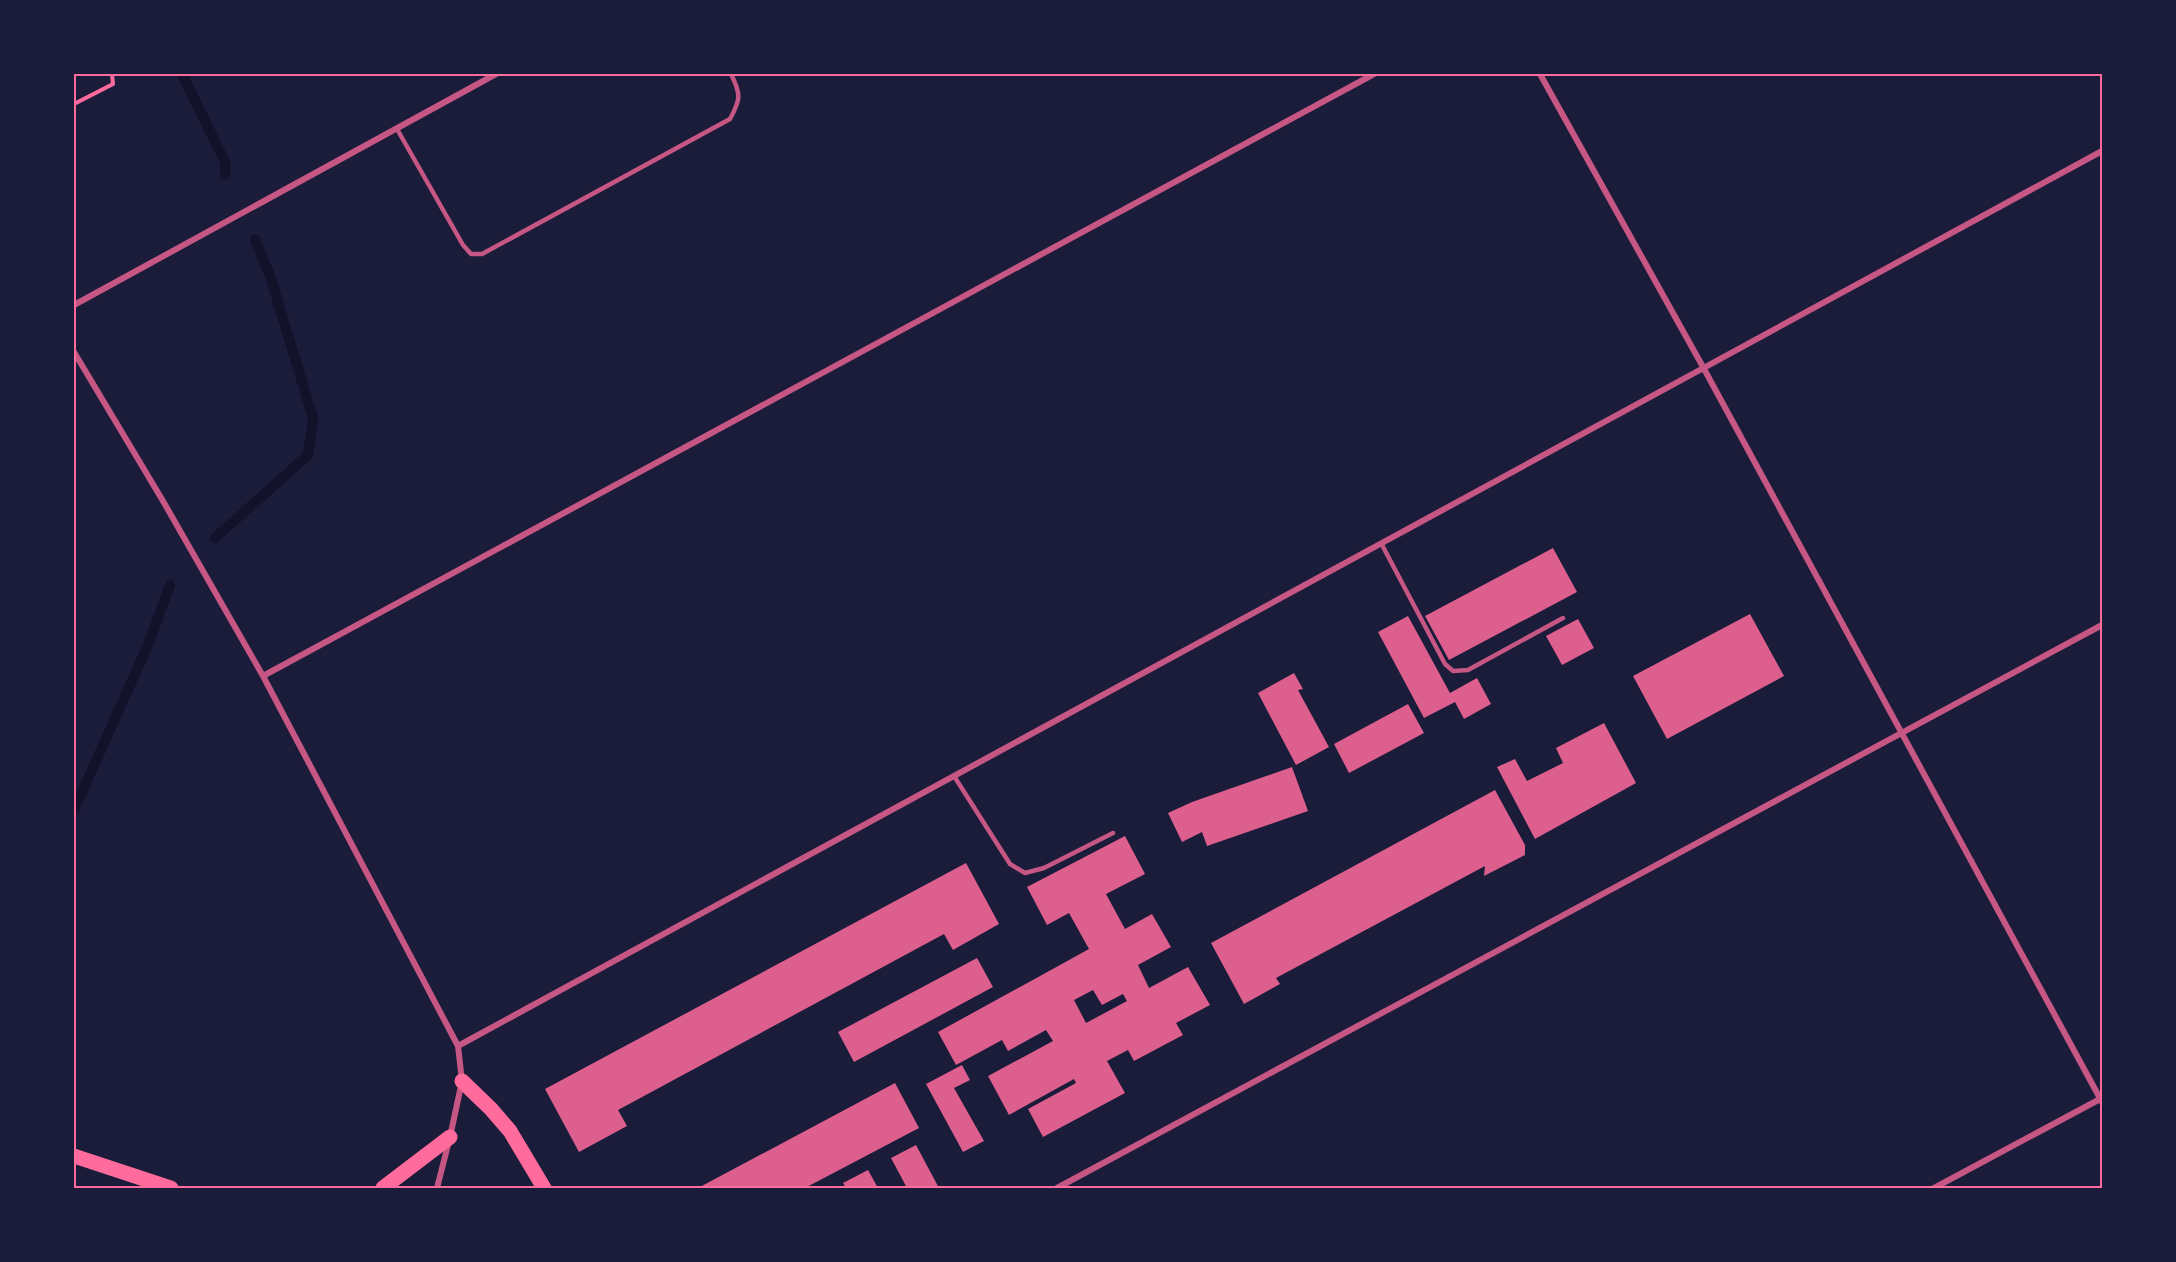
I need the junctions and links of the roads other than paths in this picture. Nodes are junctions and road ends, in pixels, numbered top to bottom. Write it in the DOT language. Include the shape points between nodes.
graph roads {
  1 [pos="496,74"];
  2 [pos="731,74"];
  3 [pos="1374,74"];
  4 [pos="1540,74"];
  5 [pos="397,129"];
  6 [pos="2103,150"];
  7 [pos="74,304"];
  8 [pos="74,352"];
  9 [pos="1703,367"];
  10 [pos="1381,543"];
  11 [pos="1563,618"];
  12 [pos="2103,625"];
  13 [pos="263,676"];
  14 [pos="1902,734"];
  15 [pos="954,776"];
  16 [pos="1113,833"];
  17 [pos="458,1046"];
  18 [pos="462,1081"];
  19 [pos="2102,1099"];
  20 [pos="450,1137"];
  21 [pos="74,1156"];
  22 [pos="171,1188"];
  23 [pos="383,1188"];
  24 [pos="437,1188"];
  25 [pos="544,1188"];
  26 [pos="1057,1188"];
  27 [pos="1934,1188"];
  1 -- 5 [label="street"];
  2 -- 5 [label="lane" via="740,92 730,119 482,254 471,254 463,245"];
  3 -- 13 [label="street"];
  4 -- 9 [label="street"];
  5 -- 7 [label="street"];
  6 -- 9 [label="street"];
  8 -- 13 [label="street"];
  9 -- 10 [label="street"];
  9 -- 14 [label="street"];
  10 -- 11 [label="lane" via="1445,664 1453,671 1468,670"];
  10 -- 15 [label="street"];
  12 -- 14 [label="street"];
  13 -- 17 [label="street"];
  14 -- 19 [label="street"];
  14 -- 26 [label="street"];
  15 -- 16 [label="lane" via="1010,864 1025,873 1044,868"];
  15 -- 17 [label="street"];
  17 -- 18 [label="street"];
  18 -- 20 [label="street"];
  18 -- 25 [label="main road" via="505,1124"];
  19 -- 27 [label="street"];
  20 -- 23 [label="main road"];
  20 -- 24 [label="street"];
  21 -- 22 [label="main road"];
}
